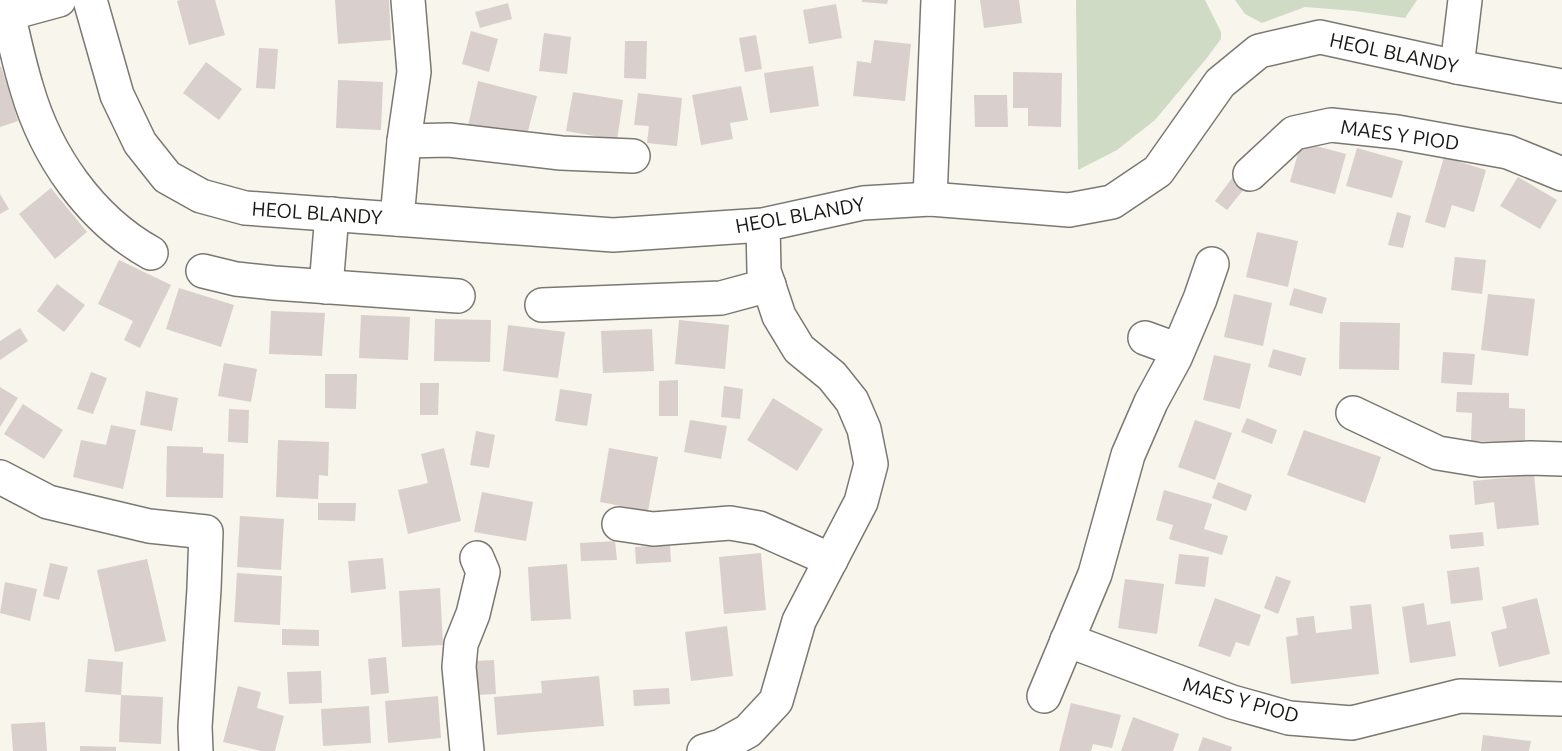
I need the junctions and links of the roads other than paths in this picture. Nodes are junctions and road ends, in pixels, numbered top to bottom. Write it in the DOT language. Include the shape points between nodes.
graph roads {
  1 [pos="59,0"];
  2 [pos="90,0"];
  3 [pos="408,0"];
  4 [pos="938,0"];
  5 [pos="1465,0"];
  6 [pos="4,10"];
  7 [pos="1457,67"];
  8 [pos="1562,86"];
  9 [pos="404,141"];
  10 [pos="633,156"];
  11 [pos="1250,174"];
  12 [pos="1562,174"];
  13 [pos="930,199"];
  14 [pos="332,214"];
  15 [pos="397,219"];
  16 [pos="763,225"];
  17 [pos="151,253"];
  18 [pos="1212,264"];
  19 [pos="203,271"];
  20 [pos="769,285"];
  21 [pos="326,287"];
  22 [pos="458,296"];
  23 [pos="542,305"];
  24 [pos="1145,338"];
  25 [pos="1178,350"];
  26 [pos="1353,413"];
  27 [pos="1562,459"];
  28 [pos="0,477"];
  29 [pos="619,524"];
  30 [pos="477,558"];
  31 [pos="831,560"];
  32 [pos="1067,640"];
  33 [pos="1044,696"];
  34 [pos="1562,699"];
  35 [pos="196,751"];
  36 [pos="467,751"];
  37 [pos="704,751"];
  1 -- 6 [label="street"];
  2 -- 14 [label="street, HEOL BLANDY" via="117,95 140,143 167,177 201,196 245,208"];
  3 -- 9 [label="street" via="414,72"];
  4 -- 13 [label="street"];
  5 -- 7 [label="street"];
  6 -- 17 [label="street" via="27,91 43,132 65,170 104,219 128,241"];
  7 -- 8 [label="street, HEOL BLANDY"];
  7 -- 13 [label="street, HEOL BLANDY" via="1320,37 1259,51 1220,83 1158,171 1112,202 1069,210"];
  9 -- 10 [label="street" via="449,140 561,153"];
  9 -- 15 [label="street"];
  11 -- 12 [label="street, MAES Y PIOD" via="1294,133 1331,126 1397,132 1508,152"];
  13 -- 16 [label="street, HEOL BLANDY" via="863,203"];
  14 -- 15 [label="street, HEOL BLANDY"];
  14 -- 21 [label="street"];
  15 -- 16 [label="street, HEOL BLANDY" via="613,235"];
  16 -- 20 [label="street" via="764,271"];
  18 -- 25 [label="street"];
  19 -- 21 [label="street" via="236,279"];
  20 -- 23 [label="street" via="721,298"];
  20 -- 31 [label="street" via="779,316 799,349 832,376 852,401 864,429 871,464 861,502"];
  21 -- 22 [label="street"];
  24 -- 25 [label="street"];
  25 -- 32 [label="street" via="1128,455 1095,574"];
  26 -- 27 [label="street" via="1438,453 1481,460"];
  28 -- 35 [label="street" via="48,502 149,526 206,532"];
  29 -- 31 [label="street" via="653,529 730,523 759,528"];
  30 -- 36 [label="street" via="483,573 461,644 459,667"];
  31 -- 37 [label="street" via="799,621 776,701 748,731"];
  32 -- 33 [label="street"];
  32 -- 34 [label="street, MAES Y PIOD" via="1232,702 1289,718 1353,723 1460,696"];
}
